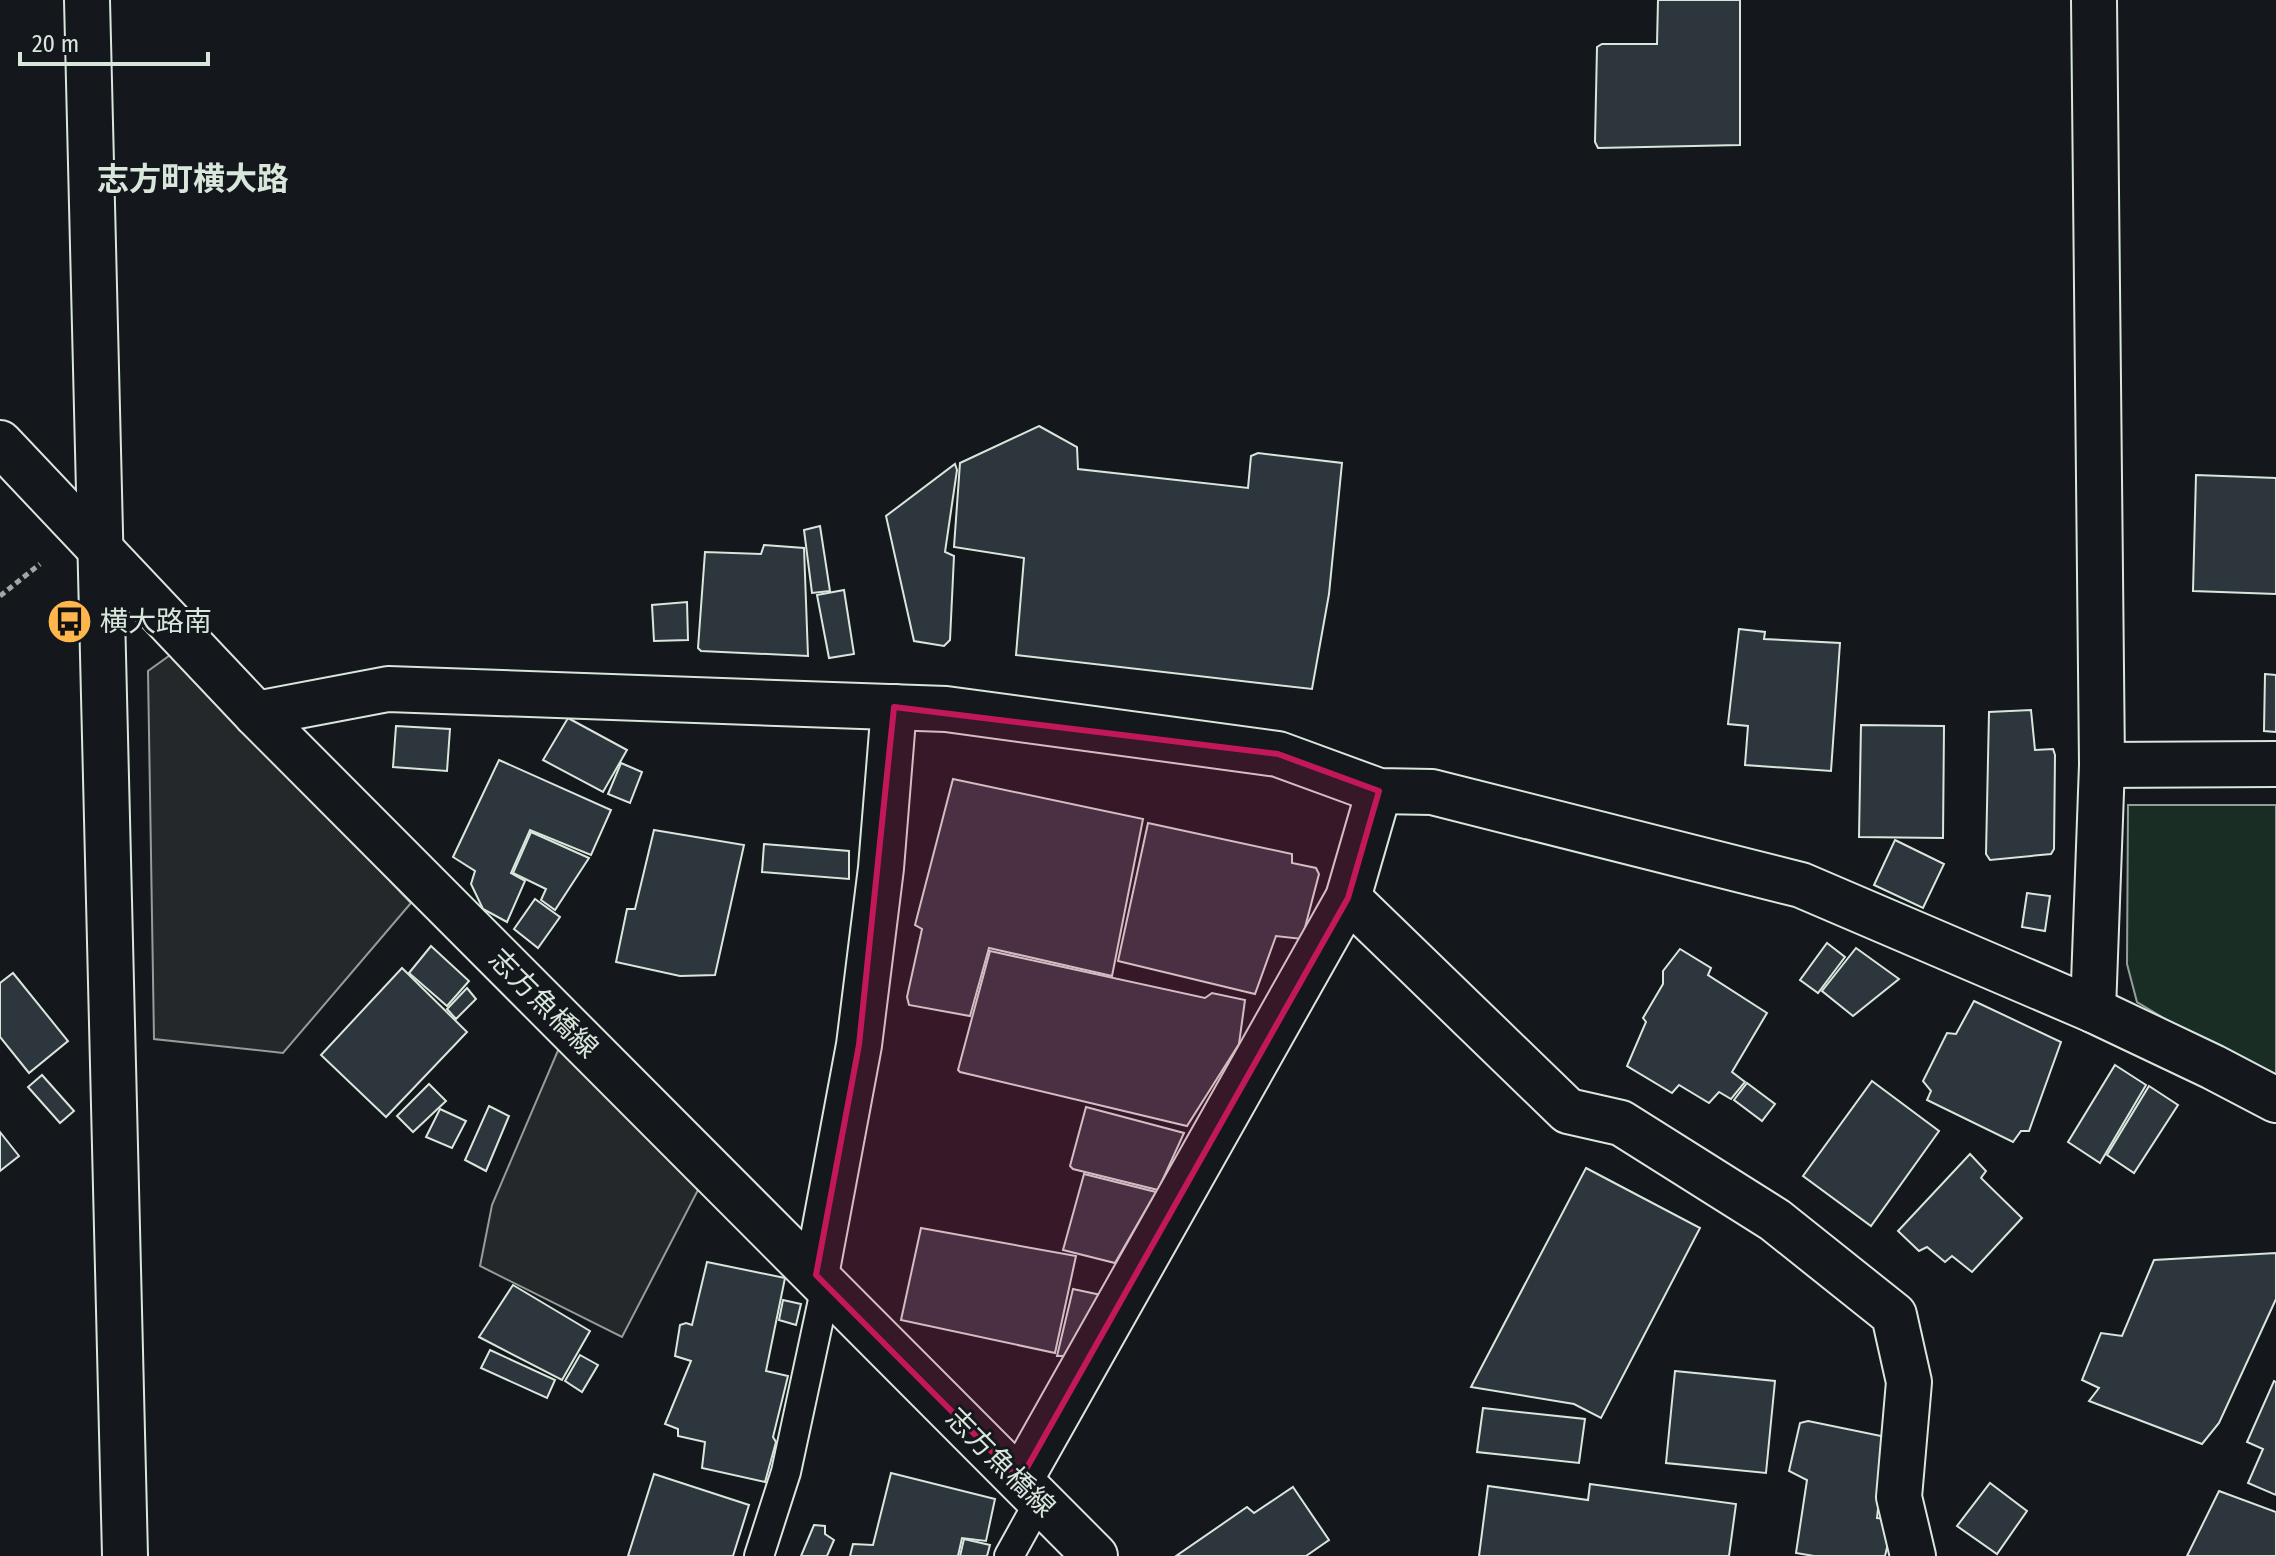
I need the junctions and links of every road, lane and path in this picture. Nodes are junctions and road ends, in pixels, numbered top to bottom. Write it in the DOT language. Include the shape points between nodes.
graph roads {
  1 [pos="87,0"];
  2 [pos="2094,0"];
  3 [pos="0,443"];
  4 [pos="101,548"];
  5 [pos="894,707"];
  6 [pos="256,714"];
  7 [pos="2276,764"];
  8 [pos="2102,765"];
  9 [pos="1379,791"];
  10 [pos="1348,898"];
  11 [pos="2093,1010"];
  12 [pos="2276,1100"];
  13 [pos="821,1281"];
  14 [pos="1030,1490"];
  15 [pos="125,1556"];
  16 [pos="759,1556"];
  17 [pos="1009,1556"];
  18 [pos="1095,1556"];
  19 [pos="1913,1556"];
  1 -- 4 [label="street"];
  2 -- 8 [label="street"];
  3 -- 4 [label="street, 志方魚橋線"];
  4 -- 6 [label="street, 志方魚橋線"];
  4 -- 15 [label="street"];
  5 -- 6 [label="street" via="388,689"];
  5 -- 9 [label="street" via="946,709 1278,754"];
  5 -- 13 [label="street" via="859,1045"];
  6 -- 13 [label="street, 志方魚橋線"];
  7 -- 8 [label="street"];
  8 -- 11 [label="street"];
  9 -- 10 [label="street"];
  9 -- 11 [label="street" via="1432,792 1801,885"];
  10 -- 14 [label="street"];
  10 -- 19 [label="street" via="1568,1111 1634,1131 1775,1220 1894,1315 1909,1382 1899,1497"];
  11 -- 12 [label="street"];
  13 -- 14 [label="street, 志方魚橋線"];
  13 -- 16 [label="lane" via="786,1472"];
  14 -- 17 [label="lane"];
  14 -- 18 [label="street, 志方魚橋線"];
}
